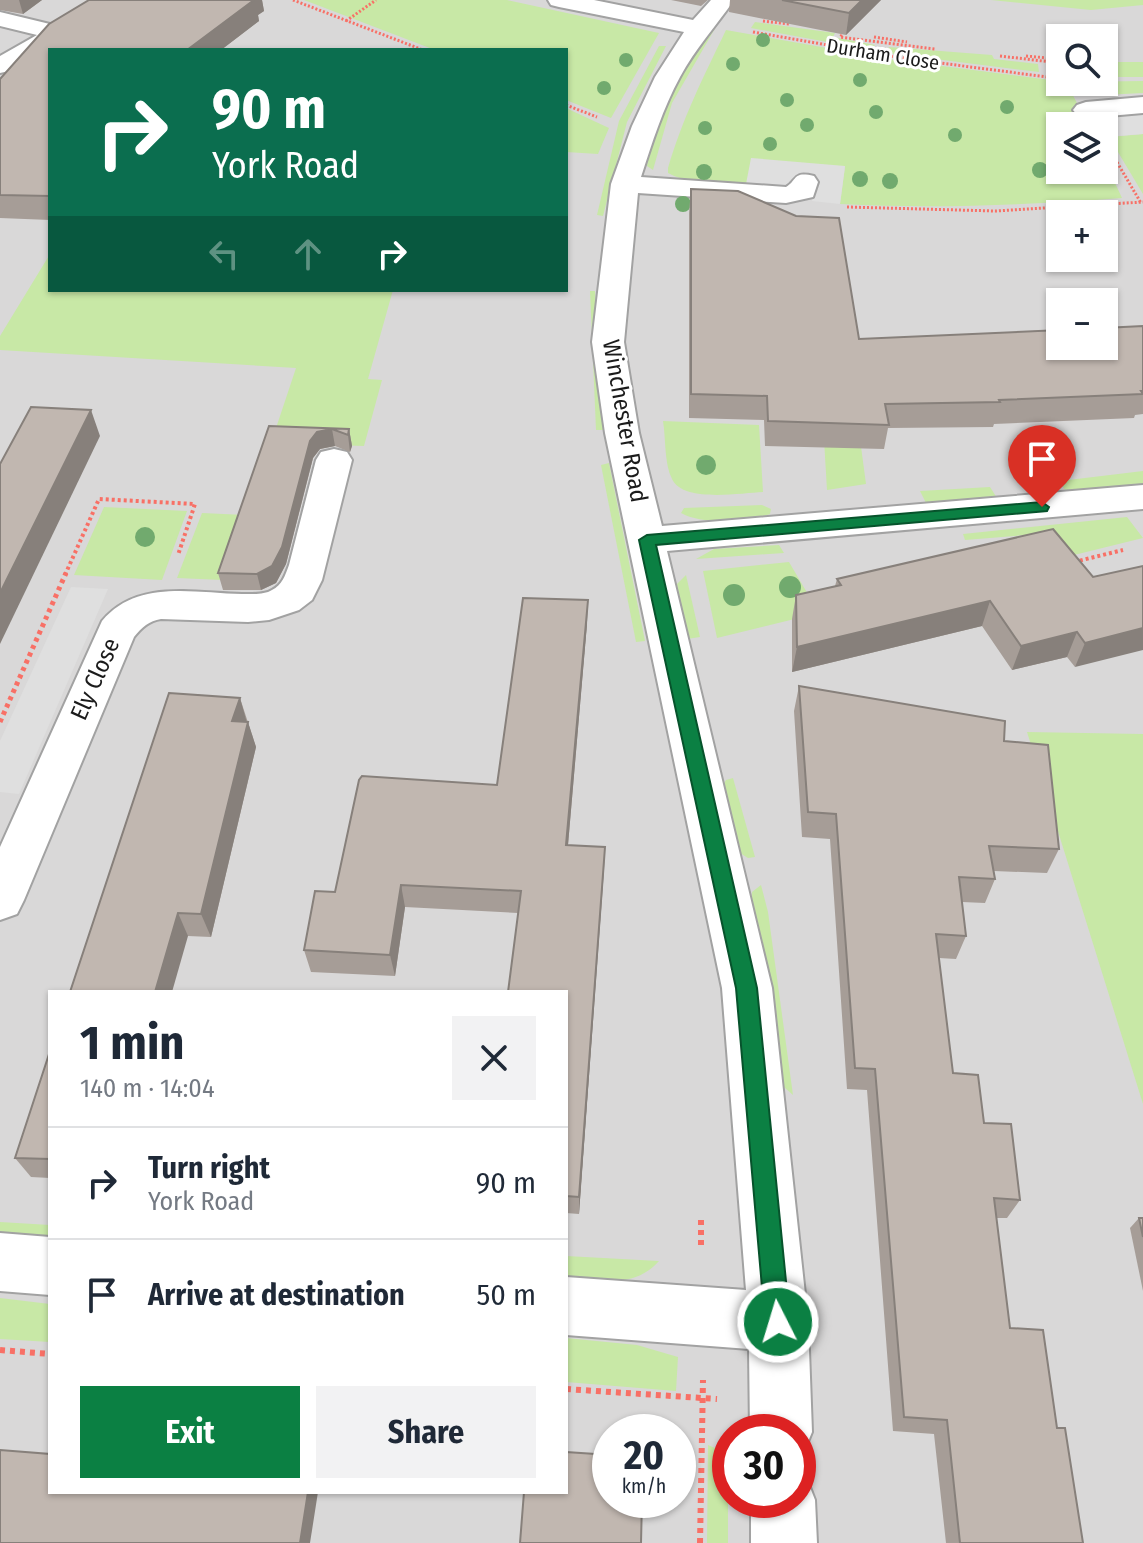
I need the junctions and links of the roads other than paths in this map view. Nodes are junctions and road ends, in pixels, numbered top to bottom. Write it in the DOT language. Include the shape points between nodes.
graph roads {
  1 [pos="114,0"];
  2 [pos="559,0"];
  3 [pos="711,14"];
  4 [pos="0,19"];
  5 [pos="55,32"];
  6 [pos="0,66"];
  7 [pos="1143,105"];
  8 [pos="1086,110"];
  9 [pos="625,184"];
  10 [pos="801,188"];
  11 [pos="334,460"];
  12 [pos="1143,497"];
  13 [pos="647,540"];
  14 [pos="0,900"];
  15 [pos="0,1262"];
  16 [pos="48,1266"];
  17 [pos="568,1306"];
  18 [pos="778,1322"];
  19 [pos="780,1414"];
  20 [pos="783,1518"];
  21 [pos="784,1543"];
  1 -- 5 [label="street"];
  2 -- 3 [label="street"];
  3 -- 9 [label="street, Winchester Road" via="667,77"];
  4 -- 5 [label="street"];
  5 -- 6 [label="street"];
  7 -- 8 [label="street"];
  9 -- 10 [label="street"];
  9 -- 13 [label="street, Winchester Road" via="608,342"];
  11 -- 14 [label="street, Ely Close" via="302,583 289,600 263,607 144,608 116,631"];
  12 -- 13 [label="street"];
  13 -- 18 [label="street, Winchester Road" via="747,988"];
  15 -- 16 [label="street"];
  17 -- 18 [label="street"];
  18 -- 19 [label="street, Winchester Road"];
  20 -- 21 [label="street"];
}
